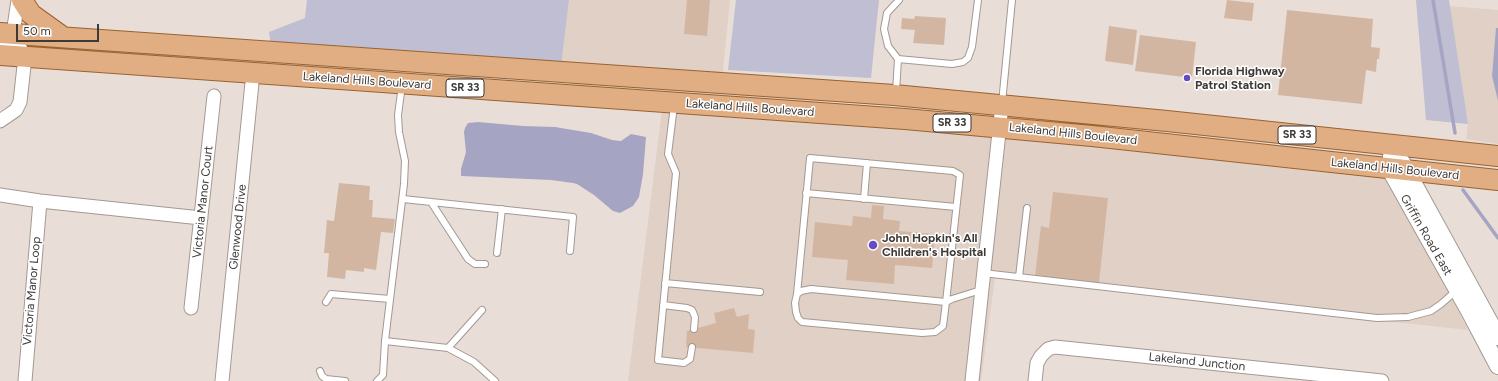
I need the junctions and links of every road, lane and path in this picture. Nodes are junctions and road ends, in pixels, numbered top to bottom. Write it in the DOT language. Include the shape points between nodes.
graph roads {
  1 [pos="18,0"];
  2 [pos="22,0"];
  3 [pos="899,0"];
  4 [pos="978,0"];
  5 [pos="1012,0"];
  6 [pos="6,33"];
  7 [pos="63,37"];
  8 [pos="0,51"];
  9 [pos="0,55"];
  10 [pos="25,57"];
  11 [pos="898,59"];
  12 [pos="252,73"];
  13 [pos="594,75"];
  14 [pos="402,83"];
  15 [pos="896,95"];
  16 [pos="214,96"];
  17 [pos="674,102"];
  18 [pos="1002,105"];
  19 [pos="0,121"];
  20 [pos="1000,127"];
  21 [pos="1393,145"];
  22 [pos="1498,156"];
  23 [pos="867,163"];
  24 [pos="1398,169"];
  25 [pos="1498,180"];
  26 [pos="806,194"];
  27 [pos="0,195"];
  28 [pos="403,198"];
  29 [pos="864,199"];
  30 [pos="40,201"];
  31 [pos="431,202"];
  32 [pos="956,207"];
  33 [pos="1027,208"];
  34 [pos="502,209"];
  35 [pos="201,218"];
  36 [pos="570,251"];
  37 [pos="497,253"];
  38 [pos="485,264"];
  39 [pos="983,273"];
  40 [pos="1019,277"];
  41 [pos="665,283"];
  42 [pos="1457,289"];
  43 [pos="981,290"];
  44 [pos="760,292"];
  45 [pos="797,294"];
  46 [pos="390,299"];
  47 [pos="326,302"];
  48 [pos="946,302"];
  49 [pos="663,305"];
  50 [pos="191,308"];
  51 [pos="482,310"];
  52 [pos="694,329"];
  53 [pos="1498,337"];
  54 [pos="385,341"];
  55 [pos="692,347"];
  56 [pos="448,348"];
  57 [pos="1498,366"];
  58 [pos="320,371"];
  59 [pos="24,381"];
  60 [pos="222,381"];
  61 [pos="345,381"];
  62 [pos="377,381"];
  63 [pos="495,381"];
  64 [pos="972,381"];
  65 [pos="1035,381"];
  66 [pos="1382,381"];
  1 -- 6 [label="street"];
  2 -- 7 [label="main road" via="31,14"];
  3 -- 11 [label="lane" via="887,13 884,28 888,46"];
  4 -- 11 [label="lane" via="972,47 968,58 963,62 952,64"];
  5 -- 18 [label="lane"];
  6 -- 7 [label="main road, Lakeland Hills Boulevard / SR 33"];
  6 -- 8 [label="street"];
  6 -- 10 [label="street"];
  7 -- 13 [label="main road, Lakeland Hills Boulevard / SR 33"];
  9 -- 10 [label="main road, Lakeland Hills Boulevard / SR 33"];
  10 -- 12 [label="main road, Lakeland Hills Boulevard / SR 33"];
  10 -- 19 [label="street" via="19,105"];
  11 -- 15 [label="lane"];
  12 -- 14 [label="main road, Lakeland Hills Boulevard / SR 33"];
  12 -- 60 [label="street, Glenwood Drive"];
  13 -- 14 [label="main road" via="560,81 432,72 413,73"];
  13 -- 15 [label="main road, Lakeland Hills Boulevard / SR 33"];
  14 -- 17 [label="main road, Lakeland Hills Boulevard / SR 33"];
  14 -- 28 [label="lane" via="398,115 405,161"];
  15 -- 18 [label="main road, Lakeland Hills Boulevard / SR 33"];
  16 -- 35 [label="street, Victoria Manor Court"];
  17 -- 20 [label="main road, Lakeland Hills Boulevard / SR 33"];
  17 -- 41 [label="lane" via="668,154 676,173"];
  18 -- 20 [label="street"];
  18 -- 21 [label="main road, Lakeland Hills Boulevard / SR 33"];
  20 -- 24 [label="main road, Lakeland Hills Boulevard / SR 33"];
  20 -- 39 [label="street"];
  21 -- 22 [label="main road, Lakeland Hills Boulevard / SR 33"];
  21 -- 24 [label="street, Griffin Road East"];
  23 -- 26 [label="lane" via="810,158"];
  23 -- 29 [label="lane"];
  23 -- 32 [label="lane" via="953,171 960,175"];
  24 -- 25 [label="main road, Lakeland Hills Boulevard / SR 33"];
  24 -- 42 [label="street, Griffin Road East"];
  24 -- 53 [label="street, Griffin Road East"];
  26 -- 29 [label="lane"];
  26 -- 45 [label="lane"];
  27 -- 30 [label="street"];
  28 -- 31 [label="lane"];
  28 -- 46 [label="lane"];
  29 -- 32 [label="lane"];
  30 -- 35 [label="street"];
  30 -- 59 [label="street, Victoria Manor Loop"];
  31 -- 34 [label="lane"];
  31 -- 38 [label="lane" via="468,260 475,264"];
  32 -- 48 [label="lane"];
  33 -- 40 [label="lane"];
  34 -- 36 [label="lane" via="573,217"];
  34 -- 37 [label="lane"];
  35 -- 50 [label="street, Victoria Manor Court"];
  39 -- 40 [label="lane"];
  39 -- 43 [label="street"];
  40 -- 42 [label="lane" via="1378,318 1408,317 1431,311"];
  41 -- 44 [label="lane"];
  41 -- 49 [label="lane"];
  42 -- 57 [label="street, Griffin Road East"];
  43 -- 48 [label="lane"];
  43 -- 64 [label="street"];
  45 -- 48 [label="lane" via="811,289"];
  45 -- 48 [label="lane" via="796,312 802,322 922,333 935,332 943,326"];
  46 -- 47 [label="lane" via="331,294"];
  46 -- 54 [label="lane"];
  49 -- 52 [label="lane" via="692,310 695,317"];
  49 -- 55 [label="lane" via="658,360 684,363 690,358"];
  51 -- 56 [label="lane"];
  54 -- 56 [label="lane"];
  54 -- 62 [label="lane" via="383,376"];
  56 -- 63 [label="lane" via="474,362"];
  58 -- 61 [label="lane" via="326,378"];
  65 -- 66 [label="street, Lakeland Junction" via="1037,363 1041,356 1048,349 1055,347"];
}
